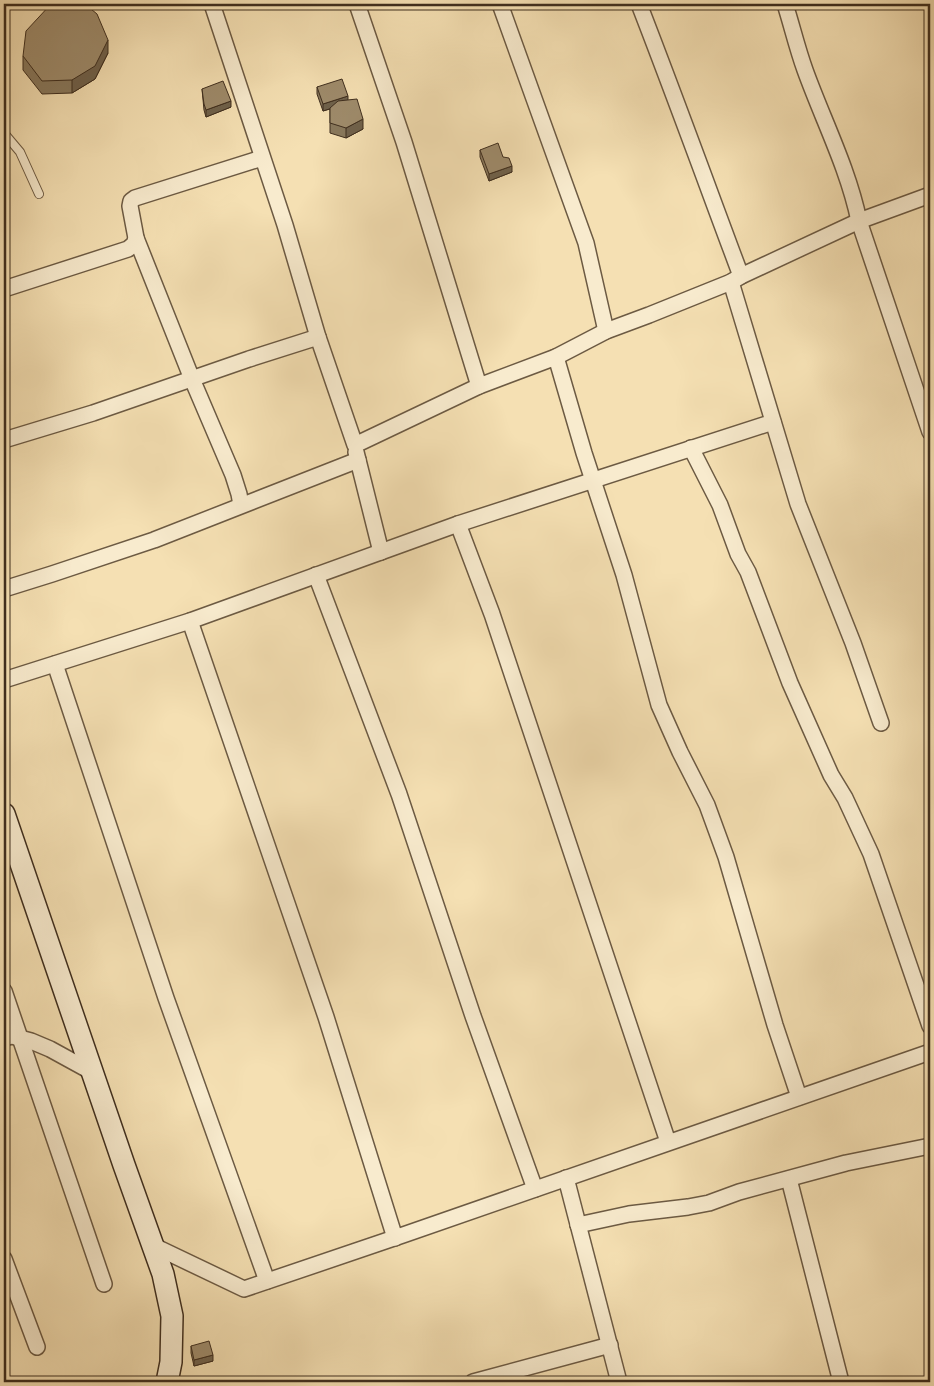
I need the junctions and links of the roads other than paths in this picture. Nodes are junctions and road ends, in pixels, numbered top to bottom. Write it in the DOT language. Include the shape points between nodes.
graph roads {
  1 [pos="212,4"];
  2 [pos="357,4"];
  3 [pos="500,4"];
  4 [pos="639,4"];
  5 [pos="785,4"];
  6 [pos="4,133"];
  7 [pos="262,158"];
  8 [pos="39,194"];
  9 [pos="930,195"];
  10 [pos="859,221"];
  11 [pos="136,238"];
  12 [pos="736,279"];
  13 [pos="4,289"];
  14 [pos="606,331"];
  15 [pos="318,337"];
  16 [pos="556,357"];
  17 [pos="192,379"];
  18 [pos="479,386"];
  19 [pos="773,422"];
  20 [pos="930,432"];
  21 [pos="4,440"];
  22 [pos="691,448"];
  23 [pos="356,453"];
  24 [pos="593,480"];
  25 [pos="240,505"];
  26 [pos="458,524"];
  27 [pos="381,552"];
  28 [pos="316,575"];
  29 [pos="4,589"];
  30 [pos="190,621"];
  31 [pos="55,664"];
  32 [pos="4,680"];
  33 [pos="881,723"];
  34 [pos="4,814"];
  35 [pos="4,991"];
  36 [pos="930,1026"];
  37 [pos="4,1038"];
  38 [pos="20,1038"];
  39 [pos="930,1052"];
  40 [pos="92,1072"];
  41 [pos="799,1097"];
  42 [pos="668,1142"];
  43 [pos="930,1146"];
  44 [pos="566,1178"];
  45 [pos="789,1179"];
  46 [pos="535,1189"];
  47 [pos="578,1225"];
  48 [pos="395,1238"];
  49 [pos="152,1245"];
  50 [pos="4,1259"];
  51 [pos="266,1281"];
  52 [pos="104,1284"];
  53 [pos="610,1345"];
  54 [pos="37,1347"];
  55 [pos="167,1382"];
  56 [pos="473,1382"];
  57 [pos="620,1382"];
  58 [pos="841,1382"];
  1 -- 7 [label="street"];
  2 -- 18 [label="street" via="407,151"];
  3 -- 14 [label="street" via="586,242"];
  4 -- 12 [label="street" via="670,83"];
  5 -- 10 [label="street" via="805,69 856,202"];
  6 -- 8 [label="lane" via="20,152"];
  7 -- 11 [label="street" via="135,198 130,206"];
  7 -- 15 [label="street"];
  9 -- 10 [label="street"];
  10 -- 12 [label="street"];
  10 -- 20 [label="street"];
  11 -- 13 [label="street" via="128,249"];
  11 -- 17 [label="street"];
  12 -- 14 [label="street"];
  12 -- 19 [label="street"];
  14 -- 16 [label="street"];
  15 -- 17 [label="street"];
  15 -- 23 [label="street"];
  16 -- 18 [label="street"];
  16 -- 24 [label="street"];
  17 -- 21 [label="street"];
  17 -- 25 [label="street" via="233,475"];
  18 -- 23 [label="street"];
  19 -- 22 [label="street"];
  19 -- 33 [label="street" via="798,504"];
  22 -- 24 [label="street"];
  22 -- 36 [label="street" via="720,505 827,767 871,854"];
  23 -- 25 [label="street"];
  23 -- 27 [label="street"];
  24 -- 26 [label="street"];
  24 -- 41 [label="street" via="624,575 659,705 707,804 726,857"];
  25 -- 29 [label="street" via="154,540"];
  26 -- 27 [label="street"];
  26 -- 42 [label="street" via="492,614"];
  27 -- 28 [label="street"];
  28 -- 30 [label="street"];
  28 -- 46 [label="street" via="399,794"];
  30 -- 31 [label="street"];
  30 -- 48 [label="street" via="326,1017"];
  31 -- 32 [label="street"];
  31 -- 51 [label="street" via="166,998"];
  34 -- 40 [label="street"];
  35 -- 38 [label="street"];
  37 -- 38 [label="street"];
  38 -- 40 [label="street" via="50,1049"];
  38 -- 52 [label="street"];
  39 -- 41 [label="street"];
  40 -- 49 [label="street"];
  41 -- 42 [label="street"];
  42 -- 44 [label="street"];
  43 -- 45 [label="street" via="846,1163"];
  44 -- 46 [label="street"];
  44 -- 47 [label="street"];
  45 -- 47 [label="street" via="709,1203"];
  45 -- 58 [label="street"];
  46 -- 48 [label="street"];
  47 -- 53 [label="street"];
  48 -- 51 [label="street"];
  49 -- 51 [label="street" via="244,1288"];
  49 -- 55 [label="street" via="163,1274 172,1316"];
  50 -- 54 [label="street"];
  53 -- 56 [label="street"];
  53 -- 57 [label="street"];
}
